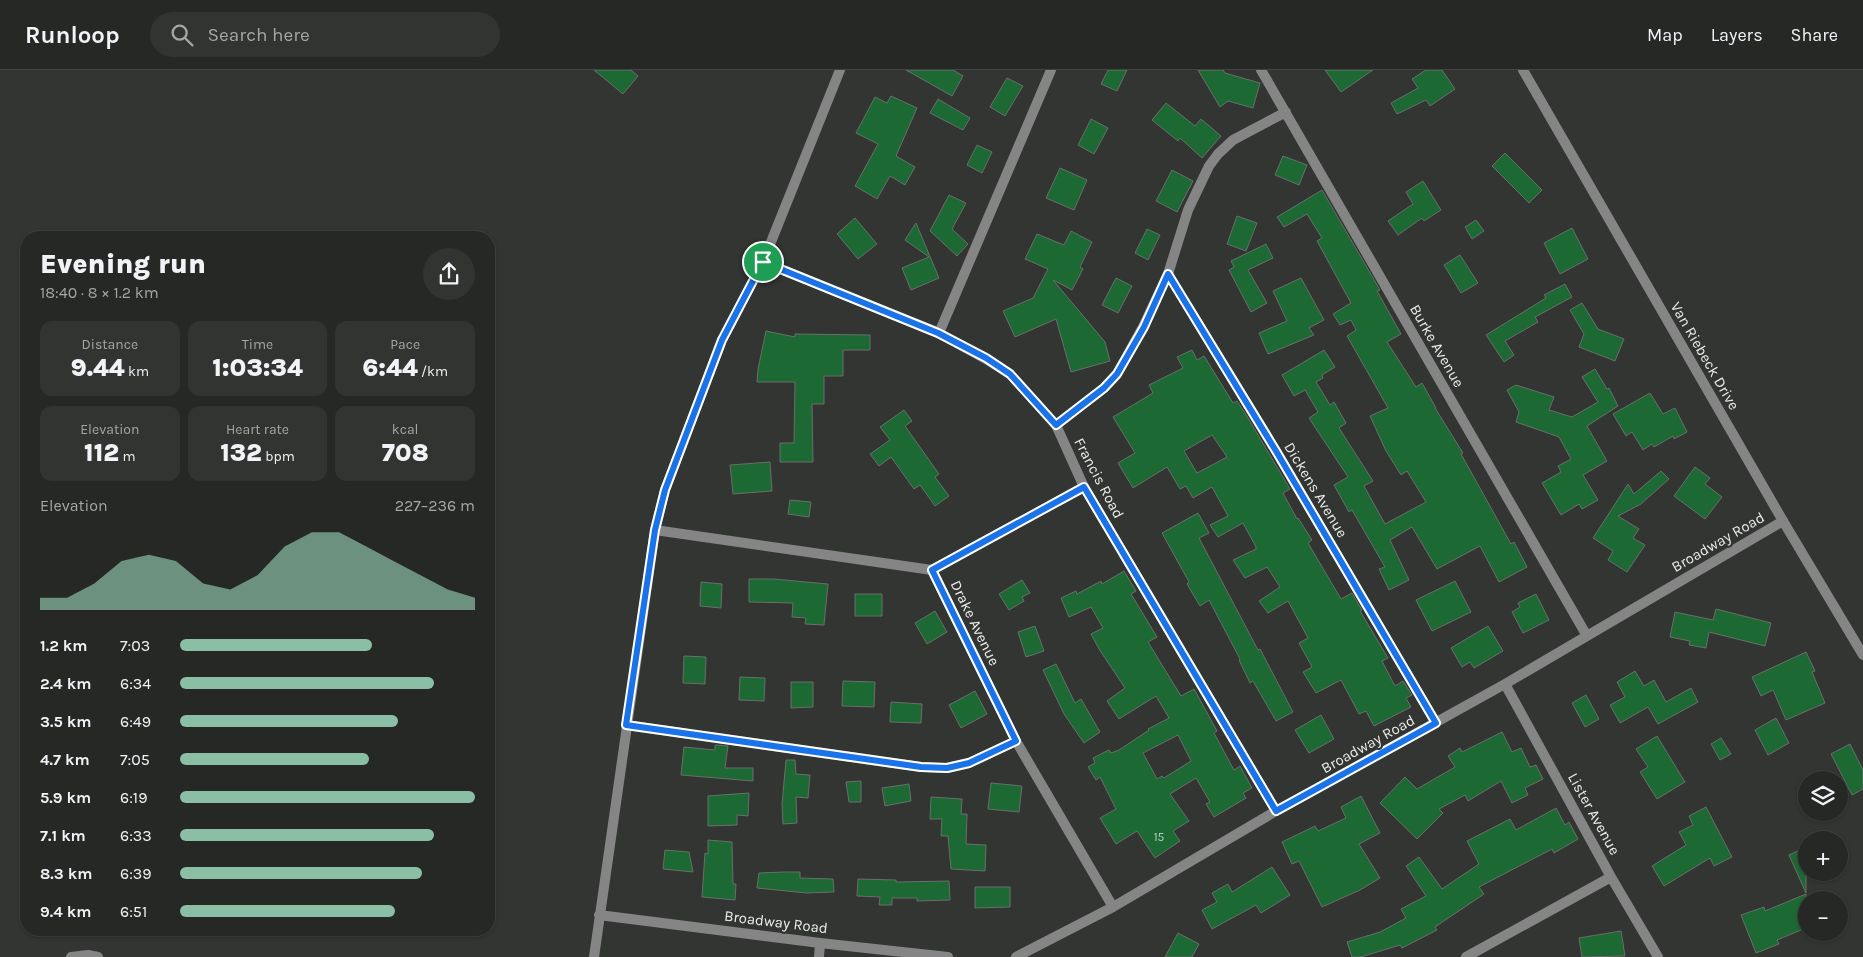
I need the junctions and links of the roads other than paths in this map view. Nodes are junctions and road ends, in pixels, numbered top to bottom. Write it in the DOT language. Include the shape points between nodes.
graph roads {
  1 [pos="839,70"];
  2 [pos="1051,70"];
  3 [pos="1261,70"];
  4 [pos="1522,70"];
  5 [pos="1286,112"];
  6 [pos="763,262"];
  7 [pos="1168,274"];
  8 [pos="938,333"];
  9 [pos="1056,425"];
  10 [pos="1084,487"];
  11 [pos="1783,521"];
  12 [pos="655,530"];
  13 [pos="932,570"];
  14 [pos="1587,636"];
  15 [pos="1863,655"];
  16 [pos="1505,684"];
  17 [pos="1436,723"];
  18 [pos="626,725"];
  19 [pos="1016,741"];
  20 [pos="1276,811"];
  21 [pos="1611,877"];
  22 [pos="1112,907"];
  23 [pos="599,915"];
  24 [pos="820,943"];
  25 [pos="71,957"];
  26 [pos="98,957"];
  27 [pos="594,957"];
  28 [pos="818,957"];
  29 [pos="948,957"];
  30 [pos="1016,957"];
  31 [pos="1466,957"];
  32 [pos="1658,957"];
  1 -- 6 [label="street"];
  2 -- 8 [label="street"];
  3 -- 5 [label="street, Burke Avenue"];
  4 -- 11 [label="street, Van Riebeck Drive"];
  5 -- 7 [label="street" via="1233,140 1209,166 1188,210"];
  5 -- 14 [label="street, Burke Avenue"];
  6 -- 8 [label="street, Francis Road"];
  6 -- 12 [label="street" via="722,340 665,490"];
  7 -- 9 [label="street" via="1144,327 1117,374"];
  7 -- 17 [label="street, Dickens Avenue"];
  8 -- 9 [label="street, Francis Road" via="1010,374"];
  9 -- 10 [label="street, Francis Road"];
  10 -- 13 [label="street"];
  10 -- 20 [label="street, Francis Road"];
  11 -- 14 [label="street, Broadway Road"];
  11 -- 15 [label="street, Van Riebeck Drive"];
  12 -- 13 [label="street, Drake Avenue"];
  12 -- 18 [label="street"];
  13 -- 19 [label="street, Drake Avenue"];
  14 -- 16 [label="street, Broadway Road"];
  16 -- 17 [label="street, Broadway Road"];
  16 -- 21 [label="street, Lister Avenue"];
  17 -- 20 [label="street, Broadway Road"];
  18 -- 19 [label="street" via="938,768 969,763"];
  18 -- 23 [label="street"];
  19 -- 22 [label="street, Drake Avenue"];
  20 -- 22 [label="street, Broadway Road"];
  21 -- 31 [label="street"];
  21 -- 32 [label="street, Lister Avenue"];
  22 -- 30 [label="street, Broadway Road"];
  23 -- 24 [label="street, Broadway Road"];
  23 -- 27 [label="street"];
  24 -- 28 [label="street"];
  24 -- 29 [label="street, Broadway Road"];
  25 -- 26 [label="street"];
}
